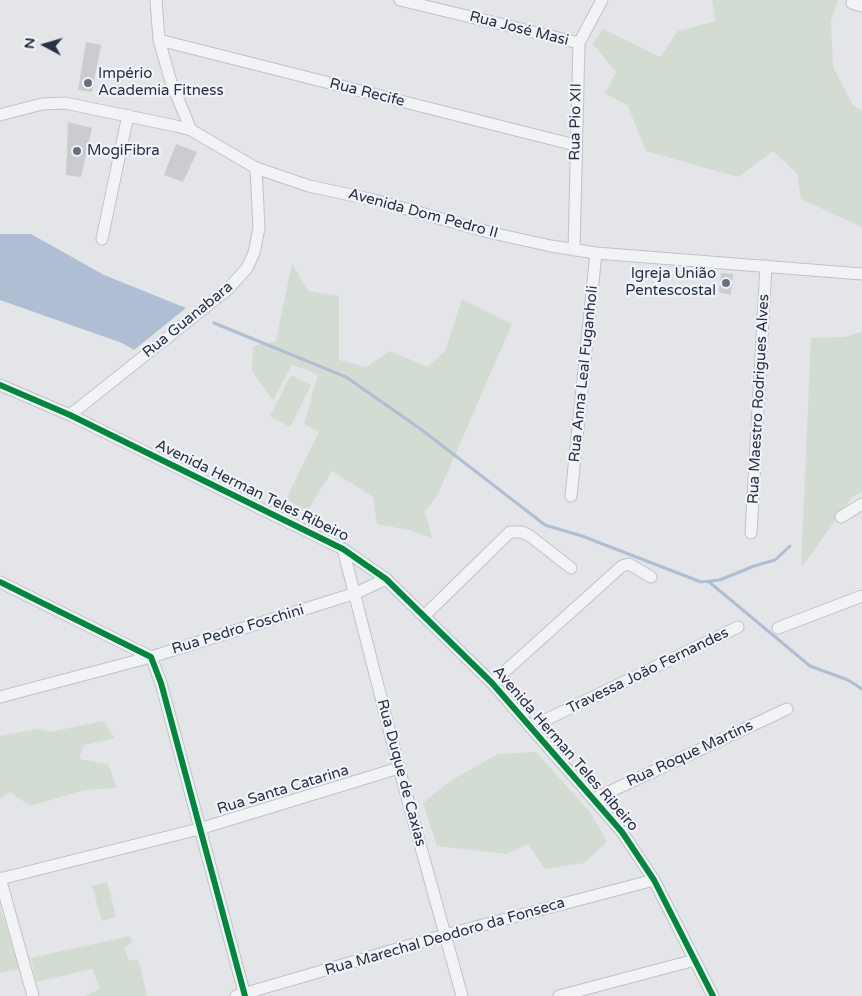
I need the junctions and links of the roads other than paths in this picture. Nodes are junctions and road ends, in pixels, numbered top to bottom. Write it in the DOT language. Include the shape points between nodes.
graph roads {
  1 [pos="156,0"];
  2 [pos="400,0"];
  3 [pos="602,0"];
  4 [pos="159,40"];
  5 [pos="579,43"];
  6 [pos="0,115"];
  7 [pos="128,115"];
  8 [pos="191,130"];
  9 [pos="575,145"];
  10 [pos="256,168"];
  11 [pos="102,239"];
  12 [pos="574,250"];
  13 [pos="596,252"];
  14 [pos="766,266"];
  15 [pos="862,274"];
  16 [pos="0,385"];
  17 [pos="70,415"];
  18 [pos="572,496"];
  19 [pos="862,504"];
  20 [pos="842,517"];
  21 [pos="751,533"];
  22 [pos="343,549"];
  23 [pos="571,568"];
  24 [pos="651,577"];
  25 [pos="386,580"];
  26 [pos="0,582"];
  27 [pos="356,593"];
  28 [pos="862,596"];
  29 [pos="424,616"];
  30 [pos="738,627"];
  31 [pos="778,628"];
  32 [pos="114,639"];
  33 [pos="151,657"];
  34 [pos="122,665"];
  35 [pos="492,683"];
  36 [pos="0,697"];
  37 [pos="787,709"];
  38 [pos="531,727"];
  39 [pos="399,768"];
  40 [pos="594,799"];
  41 [pos="199,829"];
  42 [pos="0,879"];
  43 [pos="654,880"];
  44 [pos="445,935"];
  45 [pos="695,960"];
  46 [pos="242,995"];
  47 [pos="33,996"];
  48 [pos="462,996"];
  49 [pos="559,996"];
  50 [pos="713,996"];
  1 -- 4 [label="street"];
  2 -- 5 [label="street, Rua José Masi"];
  3 -- 5 [label="street, Rua Pio XII"];
  4 -- 8 [label="street" via="171,82"];
  4 -- 9 [label="street, Rua Recife"];
  5 -- 9 [label="street, Rua Pio XII"];
  6 -- 7 [label="street, Avenida Dom Pedro II" via="42,104 65,104"];
  7 -- 8 [label="street, Avenida Dom Pedro II"];
  7 -- 11 [label="street"];
  8 -- 10 [label="street, Avenida Dom Pedro II"];
  9 -- 12 [label="street, Rua Pio XII"];
  10 -- 12 [label="street, Avenida Dom Pedro II" via="309,186 374,200 492,233"];
  10 -- 17 [label="street, Rua Guanabara" via="259,228 247,268 227,290"];
  12 -- 13 [label="street, Avenida Dom Pedro II"];
  13 -- 14 [label="street, Avenida Dom Pedro II"];
  13 -- 18 [label="street, Rua Anna Leal Fuganholi"];
  14 -- 15 [label="street, Avenida Dom Pedro II"];
  14 -- 21 [label="street, Rua Maestro Rodrigues Alves"];
  16 -- 17 [label="street, Avenida Herman Teles Ribeiro"];
  17 -- 22 [label="street, Avenida Herman Teles Ribeiro"];
  19 -- 20 [label="street"];
  22 -- 25 [label="street, Avenida Herman Teles Ribeiro"];
  22 -- 27 [label="street, Rua Duque de Caxias"];
  23 -- 29 [label="street" via="530,536 510,532"];
  24 -- 35 [label="street" via="629,564 622,566"];
  25 -- 27 [label="street, Rua Pedro Foschini"];
  25 -- 29 [label="street, Avenida Herman Teles Ribeiro"];
  26 -- 32 [label="street"];
  27 -- 33 [label="street, Rua Pedro Foschini"];
  27 -- 39 [label="street, Rua Duque de Caxias"];
  28 -- 31 [label="street"];
  29 -- 35 [label="street, Avenida Herman Teles Ribeiro"];
  30 -- 38 [label="street, Travessa João Fernandes"];
  32 -- 33 [label="street"];
  32 -- 34 [label="street" via="120,648"];
  33 -- 34 [label="street, Rua Pedro Foschini"];
  33 -- 41 [label="street" via="161,683"];
  34 -- 36 [label="street, Rua Pedro Foschini"];
  35 -- 38 [label="street, Avenida Herman Teles Ribeiro"];
  37 -- 40 [label="street, Rua Roque Martins"];
  38 -- 40 [label="street, Avenida Herman Teles Ribeiro"];
  39 -- 41 [label="street, Rua Santa Catarina"];
  39 -- 44 [label="street, Rua Duque de Caxias"];
  40 -- 43 [label="street, Avenida Herman Teles Ribeiro" via="622,832"];
  41 -- 42 [label="street, Rua Santa Catarina"];
  41 -- 46 [label="street"];
  42 -- 47 [label="street"];
  43 -- 44 [label="street, Rua Marechal Deodoro da Fonseca"];
  43 -- 45 [label="street, Avenida Herman Teles Ribeiro"];
  44 -- 46 [label="street, Rua Marechal Deodoro da Fonseca"];
  44 -- 48 [label="street, Rua Duque de Caxias"];
  45 -- 49 [label="street"];
  45 -- 50 [label="street, Avenida Herman Teles Ribeiro"];
}
